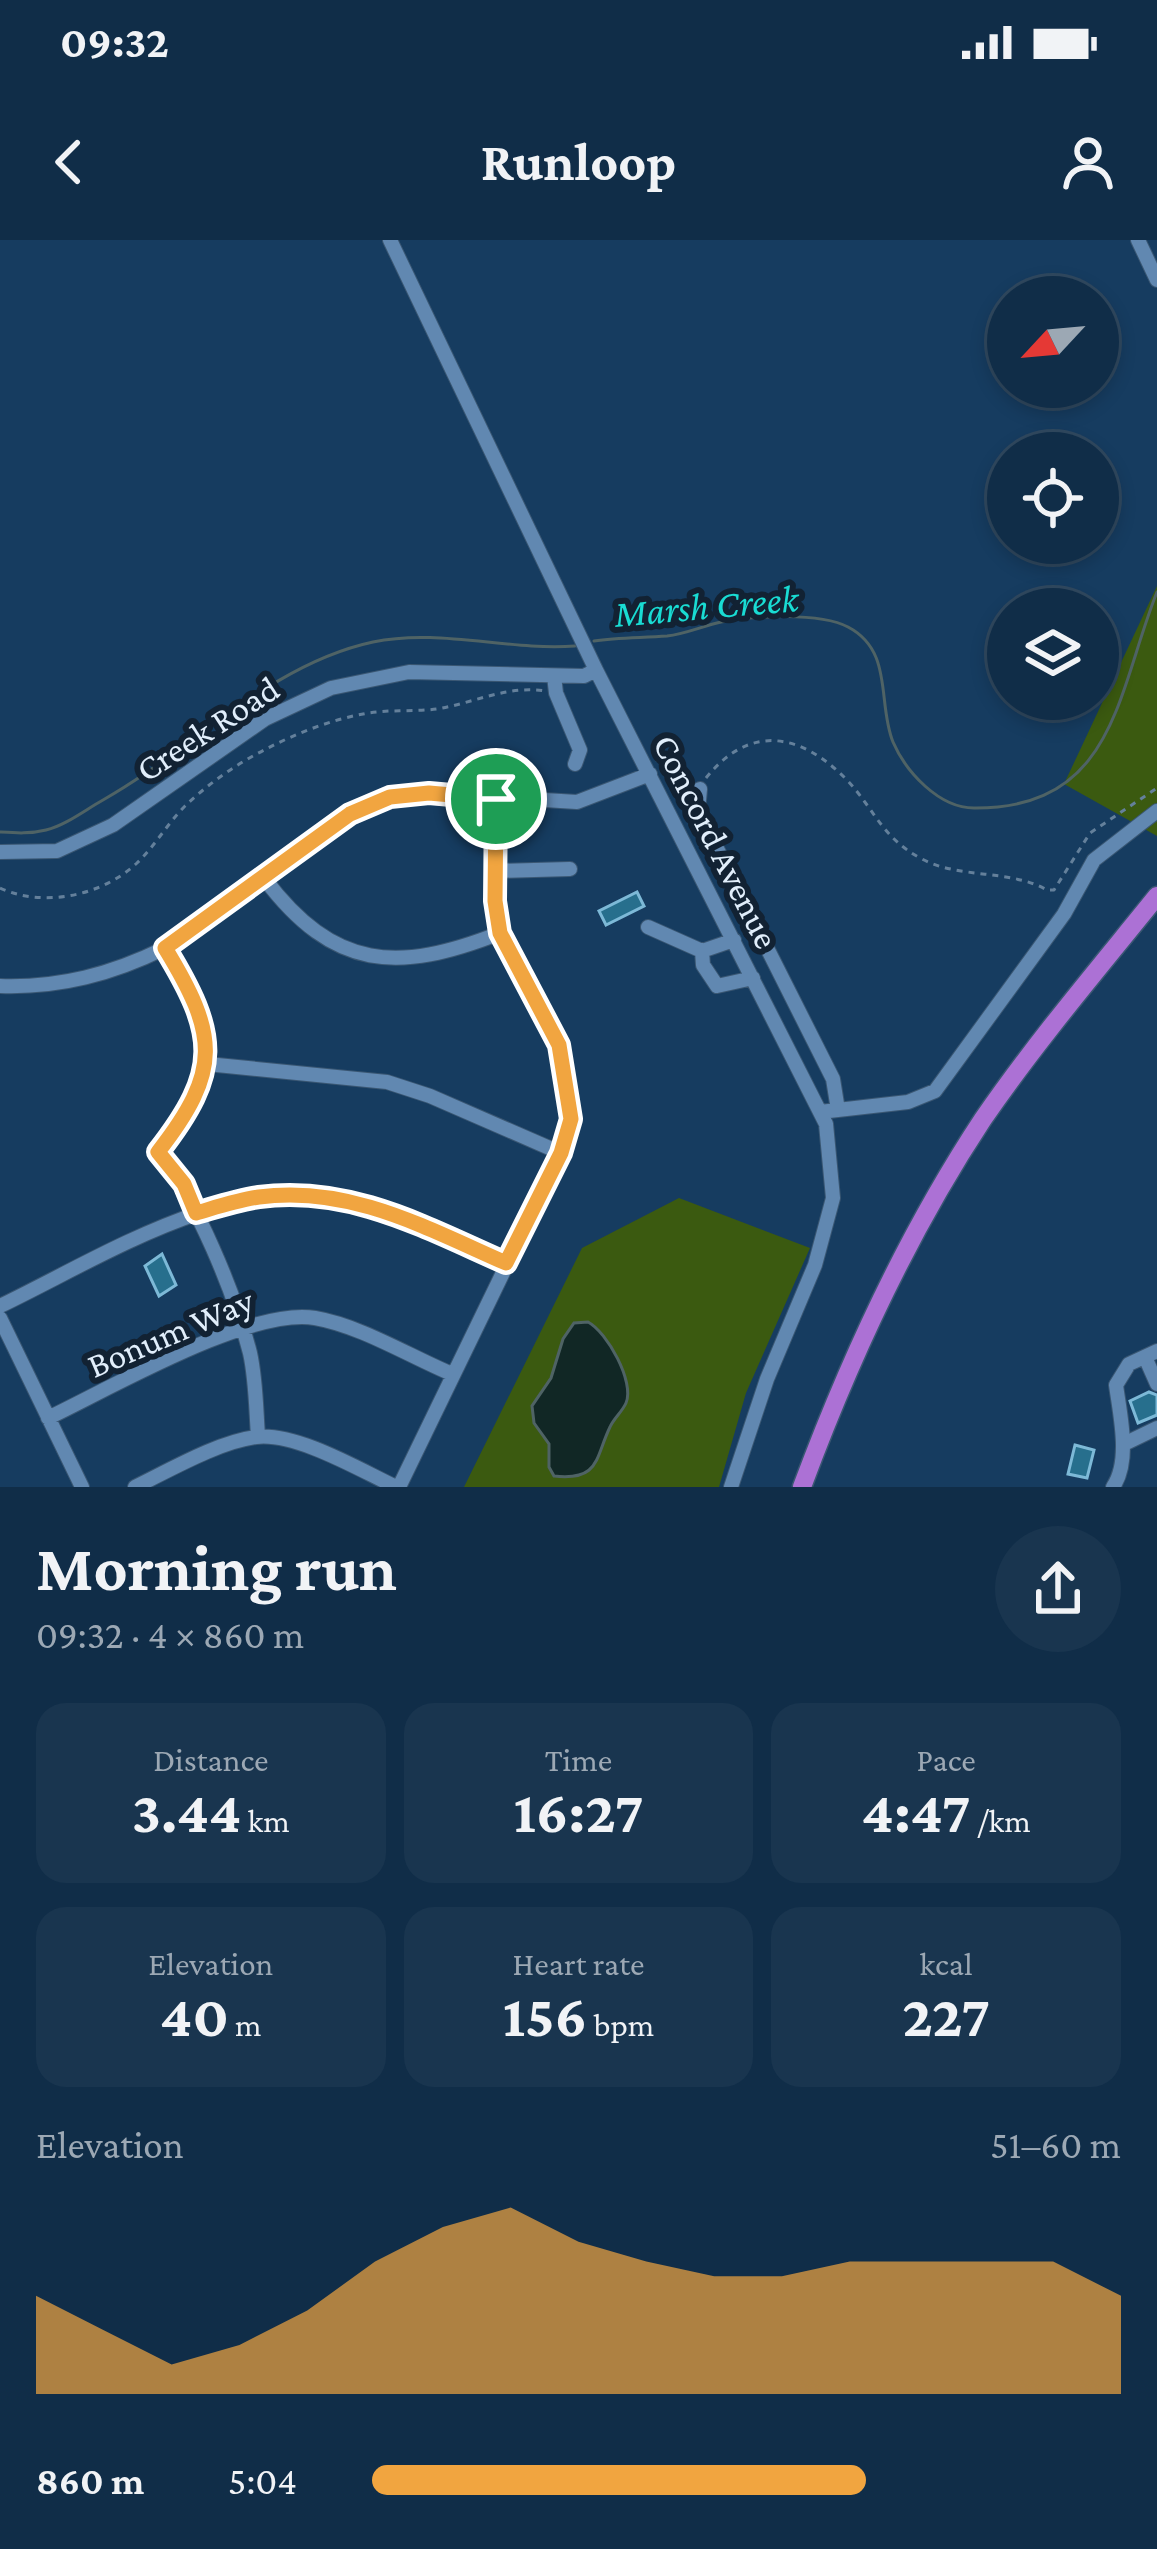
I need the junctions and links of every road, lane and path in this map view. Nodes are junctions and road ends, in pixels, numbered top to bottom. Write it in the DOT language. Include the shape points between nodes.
graph roads {
  1 [pos="390,240"];
  2 [pos="1138,240"];
  3 [pos="1157,280"];
  4 [pos="596,670"];
  5 [pos="555,684"];
  6 [pos="575,764"];
  7 [pos="652,767"];
  8 [pos="700,788"];
  9 [pos="1157,788"];
  10 [pos="496,799"];
  11 [pos="1157,811"];
  12 [pos="0,852"];
  13 [pos="571,868"];
  14 [pos="496,871"];
  15 [pos="264,878"];
  16 [pos="0,888"];
  17 [pos="1157,896"];
  18 [pos="648,927"];
  19 [pos="500,933"];
  20 [pos="734,940"];
  21 [pos="165,948"];
  22 [pos="702,951"];
  23 [pos="753,978"];
  24 [pos="0,986"];
  25 [pos="207,1064"];
  26 [pos="838,1110"];
  27 [pos="820,1112"];
  28 [pos="561,1153"];
  29 [pos="196,1213"];
  30 [pos="506,1263"];
  31 [pos="0,1306"];
  32 [pos="0,1318"];
  33 [pos="241,1327"];
  34 [pos="1151,1354"];
  35 [pos="452,1374"];
  36 [pos="1157,1384"];
  37 [pos="48,1418"];
  38 [pos="1157,1428"];
  39 [pos="258,1436"];
  40 [pos="1124,1444"];
  41 [pos="82,1487"];
  42 [pos="135,1487"];
  43 [pos="398,1487"];
  44 [pos="731,1487"];
  45 [pos="802,1487"];
  46 [pos="1113,1487"];
  1 -- 4 [label="street, Concord Avenue"];
  2 -- 3 [label="street"];
  4 -- 5 [label="street, Creek Road"];
  4 -- 7 [label="street, Concord Avenue"];
  5 -- 6 [label="street" via="580,750"];
  5 -- 12 [label="street, Creek Road" via="498,671 409,672 331,688 265,718 113,825 57,851"];
  5 -- 16 [label="path" via="435,709 364,713 304,732 222,776 110,881 47,900"];
  7 -- 8 [label="path" via="666,762"];
  7 -- 10 [label="street" via="577,802"];
  7 -- 20 [label="street, Concord Avenue"];
  8 -- 9 [label="path" via="741,747 788,742 833,767 878,825 928,863 1054,890 1090,833"];
  8 -- 26 [label="street" via="698,811 833,1078"];
  10 -- 14 [label="street"];
  10 -- 15 [label="street" via="390,797 350,814"];
  11 -- 26 [label="street" via="1094,860 935,1091"];
  13 -- 14 [label="street"];
  14 -- 19 [label="street"];
  15 -- 19 [label="street" via="310,928 393,961 454,952"];
  15 -- 21 [label="street"];
  17 -- 45 [label="highway" via="948,1175 890,1277"];
  18 -- 22 [label="street"];
  19 -- 28 [label="street" via="559,1045 571,1119"];
  20 -- 22 [label="street"];
  20 -- 23 [label="street, Concord Avenue"];
  21 -- 24 [label="street" via="74,982"];
  21 -- 25 [label="street" via="198,1006"];
  22 -- 23 [label="street" via="717,986"];
  23 -- 27 [label="street, Concord Avenue"];
  25 -- 28 [label="street" via="387,1082"];
  25 -- 29 [label="street" via="158,1152"];
  26 -- 27 [label="street"];
  27 -- 44 [label="street, Concord Avenue" via="833,1198"];
  28 -- 30 [label="street"];
  29 -- 30 [label="street" via="259,1197 350,1199"];
  29 -- 31 [label="street"];
  29 -- 33 [label="street"];
  30 -- 35 [label="street"];
  32 -- 37 [label="street"];
  33 -- 35 [label="street, Bonum Way" via="313,1318"];
  33 -- 37 [label="street, Bonum Way"];
  33 -- 39 [label="street"];
  34 -- 36 [label="street"];
  34 -- 40 [label="street" via="1116,1385"];
  35 -- 43 [label="street"];
  37 -- 41 [label="street"];
  38 -- 40 [label="street"];
  39 -- 42 [label="street"];
  39 -- 43 [label="street" via="315,1449"];
  40 -- 46 [label="street"];
}
